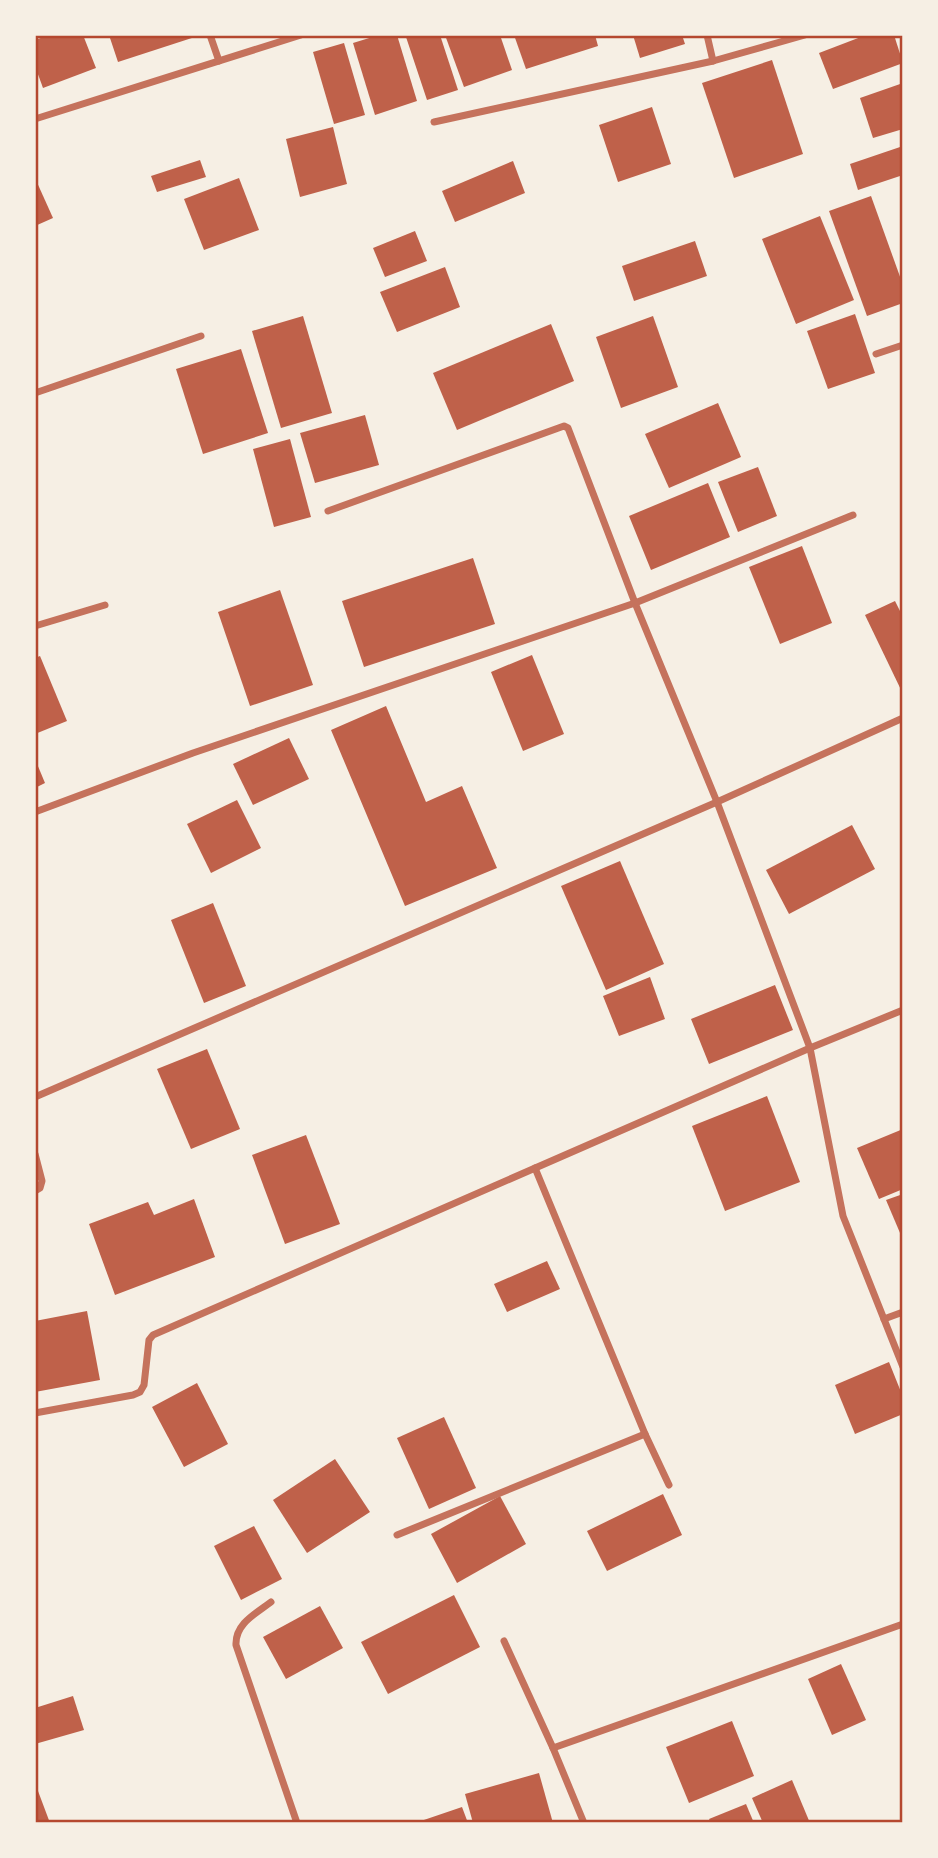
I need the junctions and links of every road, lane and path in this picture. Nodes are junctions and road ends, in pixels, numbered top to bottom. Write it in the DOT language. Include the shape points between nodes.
graph roads {
  1 [pos="210,35"];
  2 [pos="301,35"];
  3 [pos="707,35"];
  4 [pos="805,35"];
  5 [pos="219,61"];
  6 [pos="713,61"];
  7 [pos="35,119"];
  8 [pos="434,122"];
  9 [pos="201,336"];
  10 [pos="903,345"];
  11 [pos="876,354"];
  12 [pos="35,393"];
  13 [pos="328,511"];
  14 [pos="853,515"];
  15 [pos="635,603"];
  16 [pos="105,605"];
  17 [pos="35,626"];
  18 [pos="903,718"];
  19 [pos="718,802"];
  20 [pos="35,812"];
  21 [pos="903,1010"];
  22 [pos="810,1048"];
  23 [pos="35,1097"];
  24 [pos="35,1154"];
  25 [pos="535,1168"];
  26 [pos="35,1191"];
  27 [pos="903,1312"];
  28 [pos="884,1319"];
  29 [pos="903,1367"];
  30 [pos="35,1413"];
  31 [pos="645,1434"];
  32 [pos="668,1485"];
  33 [pos="397,1535"];
  34 [pos="271,1602"];
  35 [pos="903,1624"];
  36 [pos="504,1641"];
  37 [pos="553,1748"];
  38 [pos="297,1823"];
  39 [pos="584,1823"];
  1 -- 5 [label="street"];
  2 -- 5 [label="street"];
  3 -- 6 [label="street"];
  4 -- 6 [label="street"];
  5 -- 7 [label="street"];
  6 -- 8 [label="street"];
  9 -- 12 [label="street"];
  10 -- 11 [label="street"];
  13 -- 15 [label="street" via="564,426"];
  14 -- 15 [label="street"];
  15 -- 19 [label="street"];
  15 -- 20 [label="street" via="183,756"];
  16 -- 17 [label="street"];
  18 -- 19 [label="street"];
  19 -- 22 [label="street"];
  19 -- 23 [label="street"];
  21 -- 22 [label="street"];
  22 -- 25 [label="street"];
  22 -- 28 [label="street" via="843,1216"];
  24 -- 26 [label="street" via="42,1181"];
  25 -- 30 [label="street" via="153,1335 140,1392"];
  25 -- 31 [label="street"];
  27 -- 28 [label="street"];
  28 -- 29 [label="street"];
  31 -- 32 [label="street"];
  31 -- 33 [label="street"];
  34 -- 38 [label="street" via="240,1626 236,1646"];
  35 -- 37 [label="street"];
  36 -- 37 [label="street"];
  37 -- 39 [label="street"];
}
